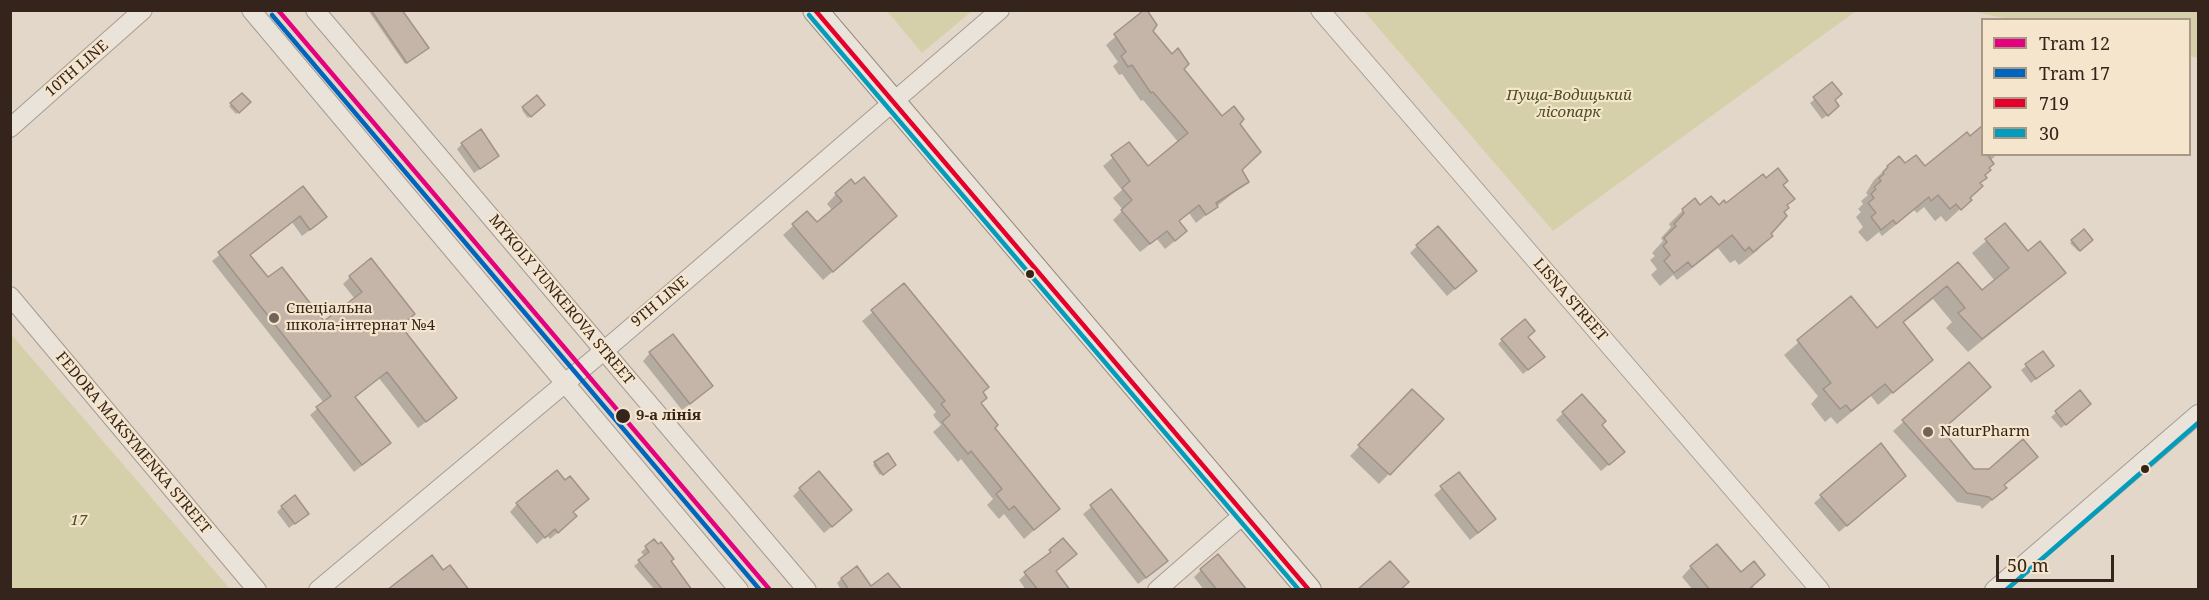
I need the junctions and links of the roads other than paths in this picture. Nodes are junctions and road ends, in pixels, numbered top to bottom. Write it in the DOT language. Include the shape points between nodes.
graph roads {
  1 [pos="143,10"];
  2 [pos="251,10"];
  3 [pos="315,10"];
  4 [pos="815,10"];
  5 [pos="1000,10"];
  6 [pos="1320,10"];
  7 [pos="893,104"];
  8 [pos="10,128"];
  9 [pos="10,296"];
  10 [pos="604,350"];
  11 [pos="564,382"];
  12 [pos="2199,414"];
  13 [pos="1244,514"];
  14 [pos="257,590"];
  15 [pos="318,590"];
  16 [pos="738,590"];
  17 [pos="807,590"];
  18 [pos="1157,590"];
  19 [pos="1309,590"];
  20 [pos="1820,590"];
  21 [pos="1994,590"];
  1 -- 8 [label="street, 10TH LINE"];
  2 -- 11 [label="street"];
  3 -- 10 [label="street, MYKOLY YUNKEROVA STREET"];
  4 -- 7 [label="street"];
  5 -- 7 [label="street, 9TH LINE"];
  6 -- 20 [label="street, LISNA STREET"];
  7 -- 10 [label="street, 9TH LINE"];
  7 -- 13 [label="street"];
  9 -- 14 [label="street, FEDORA MAKSYMENKA STREET"];
  10 -- 11 [label="street, 9TH LINE"];
  10 -- 17 [label="street, MYKOLY YUNKEROVA STREET"];
  11 -- 15 [label="street, 9TH LINE"];
  11 -- 16 [label="street"];
  12 -- 21 [label="street"];
  13 -- 18 [label="street"];
  13 -- 19 [label="street"];
}
